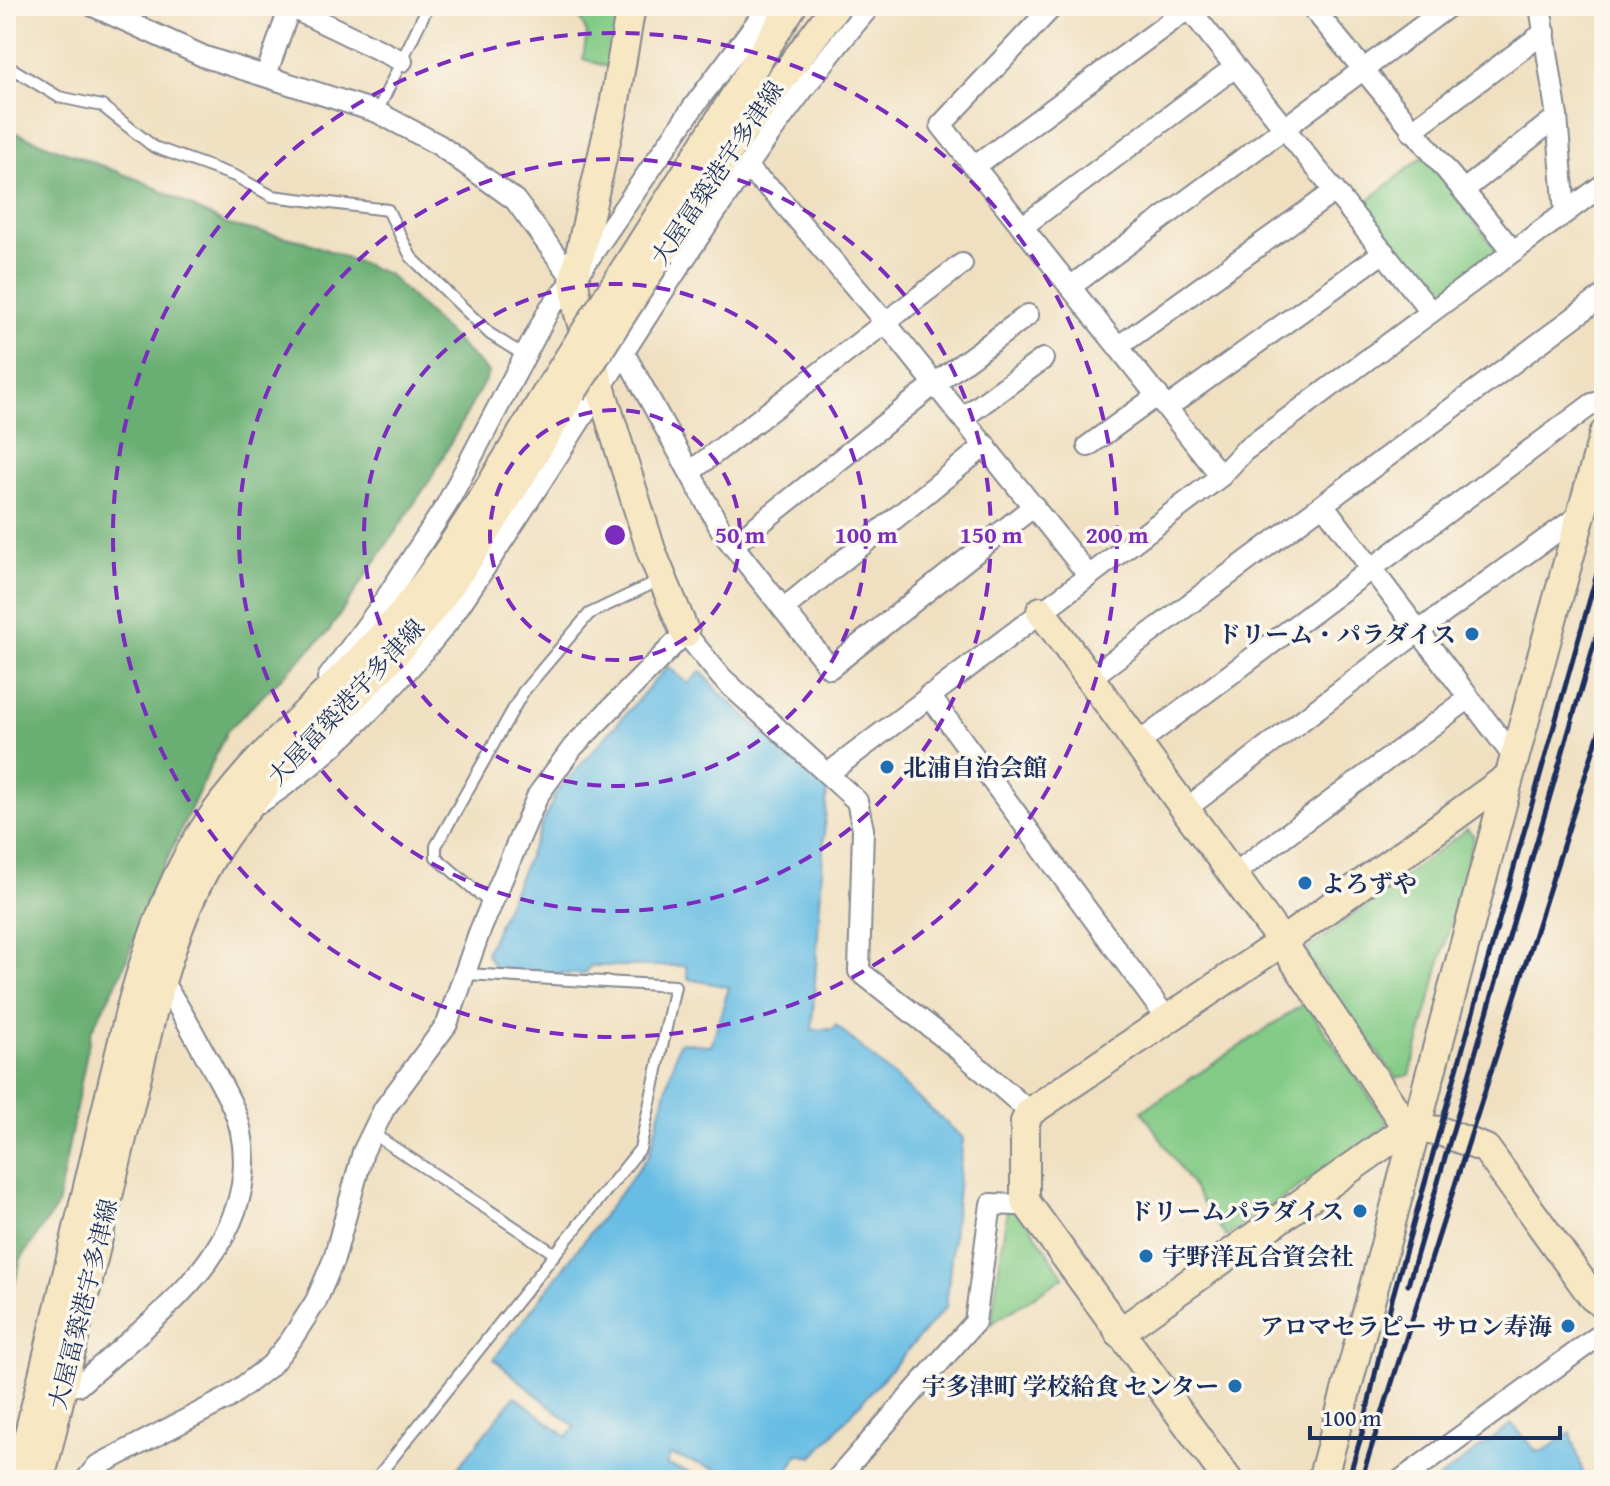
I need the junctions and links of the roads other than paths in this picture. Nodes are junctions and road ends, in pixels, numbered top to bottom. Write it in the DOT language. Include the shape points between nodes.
graph roads {
  1 [pos="93,6"];
  2 [pos="428,6"];
  3 [pos="631,6"];
  4 [pos="769,6"];
  5 [pos="792,6"];
  6 [pos="836,6"];
  7 [pos="870,6"];
  8 [pos="1053,6"];
  9 [pos="1311,6"];
  10 [pos="1449,6"];
  11 [pos="1540,6"];
  12 [pos="289,7"];
  13 [pos="1188,7"];
  14 [pos="1545,32"];
  15 [pos="402,61"];
  16 [pos="6,65"];
  17 [pos="1235,67"];
  18 [pos="1363,71"];
  19 [pos="266,75"];
  20 [pos="377,112"];
  21 [pos="1557,117"];
  22 [pos="1285,130"];
  23 [pos="1411,131"];
  24 [pos="974,167"];
  25 [pos="747,169"];
  26 [pos="1604,184"];
  27 [pos="1464,190"];
  28 [pos="1335,191"];
  29 [pos="1565,213"];
  30 [pos="1022,227"];
  31 [pos="652,247"];
  32 [pos="1513,251"];
  33 [pos="1384,252"];
  34 [pos="953,265"];
  35 [pos="574,280"];
  36 [pos="1070,287"];
  37 [pos="1604,295"];
  38 [pos="564,309"];
  39 [pos="1431,312"];
  40 [pos="1028,315"];
  41 [pos="886,323"];
  42 [pos="1119,346"];
  43 [pos="623,351"];
  44 [pos="525,356"];
  45 [pos="1043,359"];
  46 [pos="936,383"];
  47 [pos="563,386"];
  48 [pos="600,386"];
  49 [pos="1163,401"];
  50 [pos="1604,401"];
  51 [pos="964,417"];
  52 [pos="1604,434"];
  53 [pos="986,445"];
  54 [pos="1088,446"];
  55 [pos="690,472"];
  56 [pos="1221,476"];
  57 [pos="1034,506"];
  58 [pos="1325,507"];
  59 [pos="1581,514"];
  60 [pos="733,545"];
  61 [pos="1372,567"];
  62 [pos="1089,576"];
  63 [pos="662,580"];
  64 [pos="783,609"];
  65 [pos="1041,611"];
  66 [pos="1419,631"];
  67 [pos="685,633"];
  68 [pos="1090,678"];
  69 [pos="929,695"];
  70 [pos="1468,699"];
  71 [pos="287,733"];
  72 [pos="1137,744"];
  73 [pos="1510,767"];
  74 [pos="830,772"];
  75 [pos="1183,811"];
  76 [pos="243,813"];
  77 [pos="1231,876"];
  78 [pos="491,904"];
  79 [pos="1282,942"];
  80 [pos="466,974"];
  81 [pos="151,977"];
  82 [pos="1168,1020"];
  83 [pos="1030,1112"];
  84 [pos="1412,1128"];
  85 [pos="372,1133"];
  86 [pos="101,1183"];
  87 [pos="1025,1201"];
  88 [pos="555,1254"];
  89 [pos="1604,1305"];
  90 [pos="1604,1332"];
  91 [pos="1119,1333"];
  92 [pos="63,1386"];
  93 [pos="18,1480"];
  94 [pos="40,1480"];
  95 [pos="86,1480"];
  96 [pos="375,1480"];
  97 [pos="836,1480"];
  98 [pos="1228,1480"];
  99 [pos="1322,1480"];
  100 [pos="1401,1480"];
  1 -- 19 [label="street" via="205,57"];
  2 -- 15 [label="lane"];
  3 -- 35 [label="street"];
  4 -- 35 [label="street"];
  5 -- 31 [label="street, 大屋冨築港宇多津線"];
  6 -- 31 [label="street, 大屋冨築港宇多津線"];
  7 -- 25 [label="street"];
  8 -- 24 [label="street" via="941,125"];
  9 -- 18 [label="street"];
  10 -- 18 [label="street"];
  11 -- 14 [label="street"];
  12 -- 15 [label="street"];
  12 -- 19 [label="street"];
  13 -- 17 [label="street"];
  13 -- 24 [label="street"];
  14 -- 21 [label="street"];
  14 -- 23 [label="street"];
  15 -- 20 [label="lane"];
  16 -- 44 [label="lane" via="59,97 102,106 154,147 235,176 272,196 388,210 411,257 490,334"];
  17 -- 22 [label="street"];
  17 -- 30 [label="street"];
  18 -- 22 [label="street"];
  18 -- 23 [label="street"];
  19 -- 20 [label="street"];
  20 -- 35 [label="street" via="439,145 515,200"];
  21 -- 27 [label="street"];
  21 -- 29 [label="street"];
  22 -- 28 [label="street"];
  22 -- 36 [label="street"];
  23 -- 27 [label="street"];
  24 -- 30 [label="street"];
  25 -- 41 [label="street" via="774,192"];
  25 -- 43 [label="street"];
  26 -- 29 [label="street"];
  27 -- 32 [label="street"];
  28 -- 33 [label="street"];
  28 -- 42 [label="street"];
  29 -- 32 [label="street"];
  30 -- 36 [label="street"];
  31 -- 47 [label="street, 大屋冨築港宇多津線, bridge"];
  32 -- 39 [label="street"];
  33 -- 39 [label="street"];
  33 -- 49 [label="street"];
  34 -- 41 [label="street"];
  35 -- 38 [label="street"];
  36 -- 42 [label="street"];
  37 -- 58 [label="street"];
  38 -- 44 [label="street"];
  38 -- 48 [label="street"];
  39 -- 56 [label="street" via="1244,451"];
  40 -- 46 [label="street"];
  41 -- 46 [label="street"];
  41 -- 55 [label="street"];
  42 -- 49 [label="street"];
  43 -- 48 [label="street"];
  43 -- 55 [label="street"];
  44 -- 71 [label="street" via="418,551"];
  45 -- 51 [label="street"];
  46 -- 51 [label="street"];
  46 -- 60 [label="street"];
  47 -- 71 [label="street, 大屋冨築港宇多津線" via="405,610"];
  47 -- 76 [label="street, 大屋冨築港宇多津線" via="455,580 382,670"];
  48 -- 63 [label="street"];
  48 -- 76 [label="street" via="480,575 415,662 305,773"];
  49 -- 54 [label="street"];
  49 -- 56 [label="street"];
  50 -- 61 [label="street" via="1592,404"];
  51 -- 53 [label="street"];
  52 -- 59 [label="street"];
  53 -- 57 [label="street"];
  53 -- 64 [label="street"];
  55 -- 60 [label="street"];
  56 -- 62 [label="street"];
  57 -- 62 [label="street"];
  57 -- 64 [label="street" via="830,668"];
  58 -- 61 [label="street"];
  58 -- 68 [label="street"];
  59 -- 66 [label="street"];
  59 -- 73 [label="street"];
  60 -- 64 [label="street"];
  61 -- 66 [label="street"];
  61 -- 72 [label="street"];
  62 -- 65 [label="street"];
  63 -- 67 [label="street"];
  63 -- 78 [label="lane" via="589,614 523,692 436,846 436,857"];
  65 -- 68 [label="street"];
  65 -- 69 [label="street"];
  66 -- 70 [label="street"];
  66 -- 75 [label="street"];
  67 -- 74 [label="street" via="722,678"];
  67 -- 78 [label="street" via="573,747 538,795"];
  68 -- 72 [label="street"];
  69 -- 74 [label="street"];
  69 -- 82 [label="street"];
  70 -- 73 [label="street"];
  70 -- 77 [label="street"];
  71 -- 81 [label="street, 大屋冨築港宇多津線" via="200,835 165,902"];
  72 -- 75 [label="street"];
  73 -- 79 [label="street"];
  73 -- 84 [label="street"];
  74 -- 83 [label="street" via="857,801 863,829 859,971"];
  75 -- 77 [label="street"];
  76 -- 81 [label="street, 大屋冨築港宇多津線" via="200,878"];
  77 -- 79 [label="street"];
  78 -- 80 [label="street"];
  79 -- 82 [label="street"];
  79 -- 84 [label="street"];
  80 -- 85 [label="street" via="447,1024"];
  80 -- 88 [label="lane" via="675,986 640,1149"];
  81 -- 86 [label="street, 大屋冨築港宇多津線"];
  81 -- 92 [label="street" via="174,998 231,1101 244,1154 241,1192 222,1242 202,1271 79,1385"];
  82 -- 83 [label="street"];
  83 -- 87 [label="street" via="1025,1122"];
  84 -- 89 [label="street" via="1453,1135 1486,1149"];
  84 -- 91 [label="street"];
  84 -- 99 [label="street"];
  85 -- 88 [label="lane"];
  85 -- 95 [label="street" via="316,1301 271,1365 228,1398 97,1466"];
  86 -- 92 [label="street, 大屋冨築港宇多津線"];
  86 -- 93 [label="street, 大屋冨築港宇多津線"];
  87 -- 91 [label="street"];
  87 -- 97 [label="street" via="991,1204 975,1322"];
  88 -- 96 [label="lane"];
  90 -- 100 [label="street"];
  91 -- 98 [label="street"];
  92 -- 94 [label="street, 大屋冨築港宇多津線"];
}
